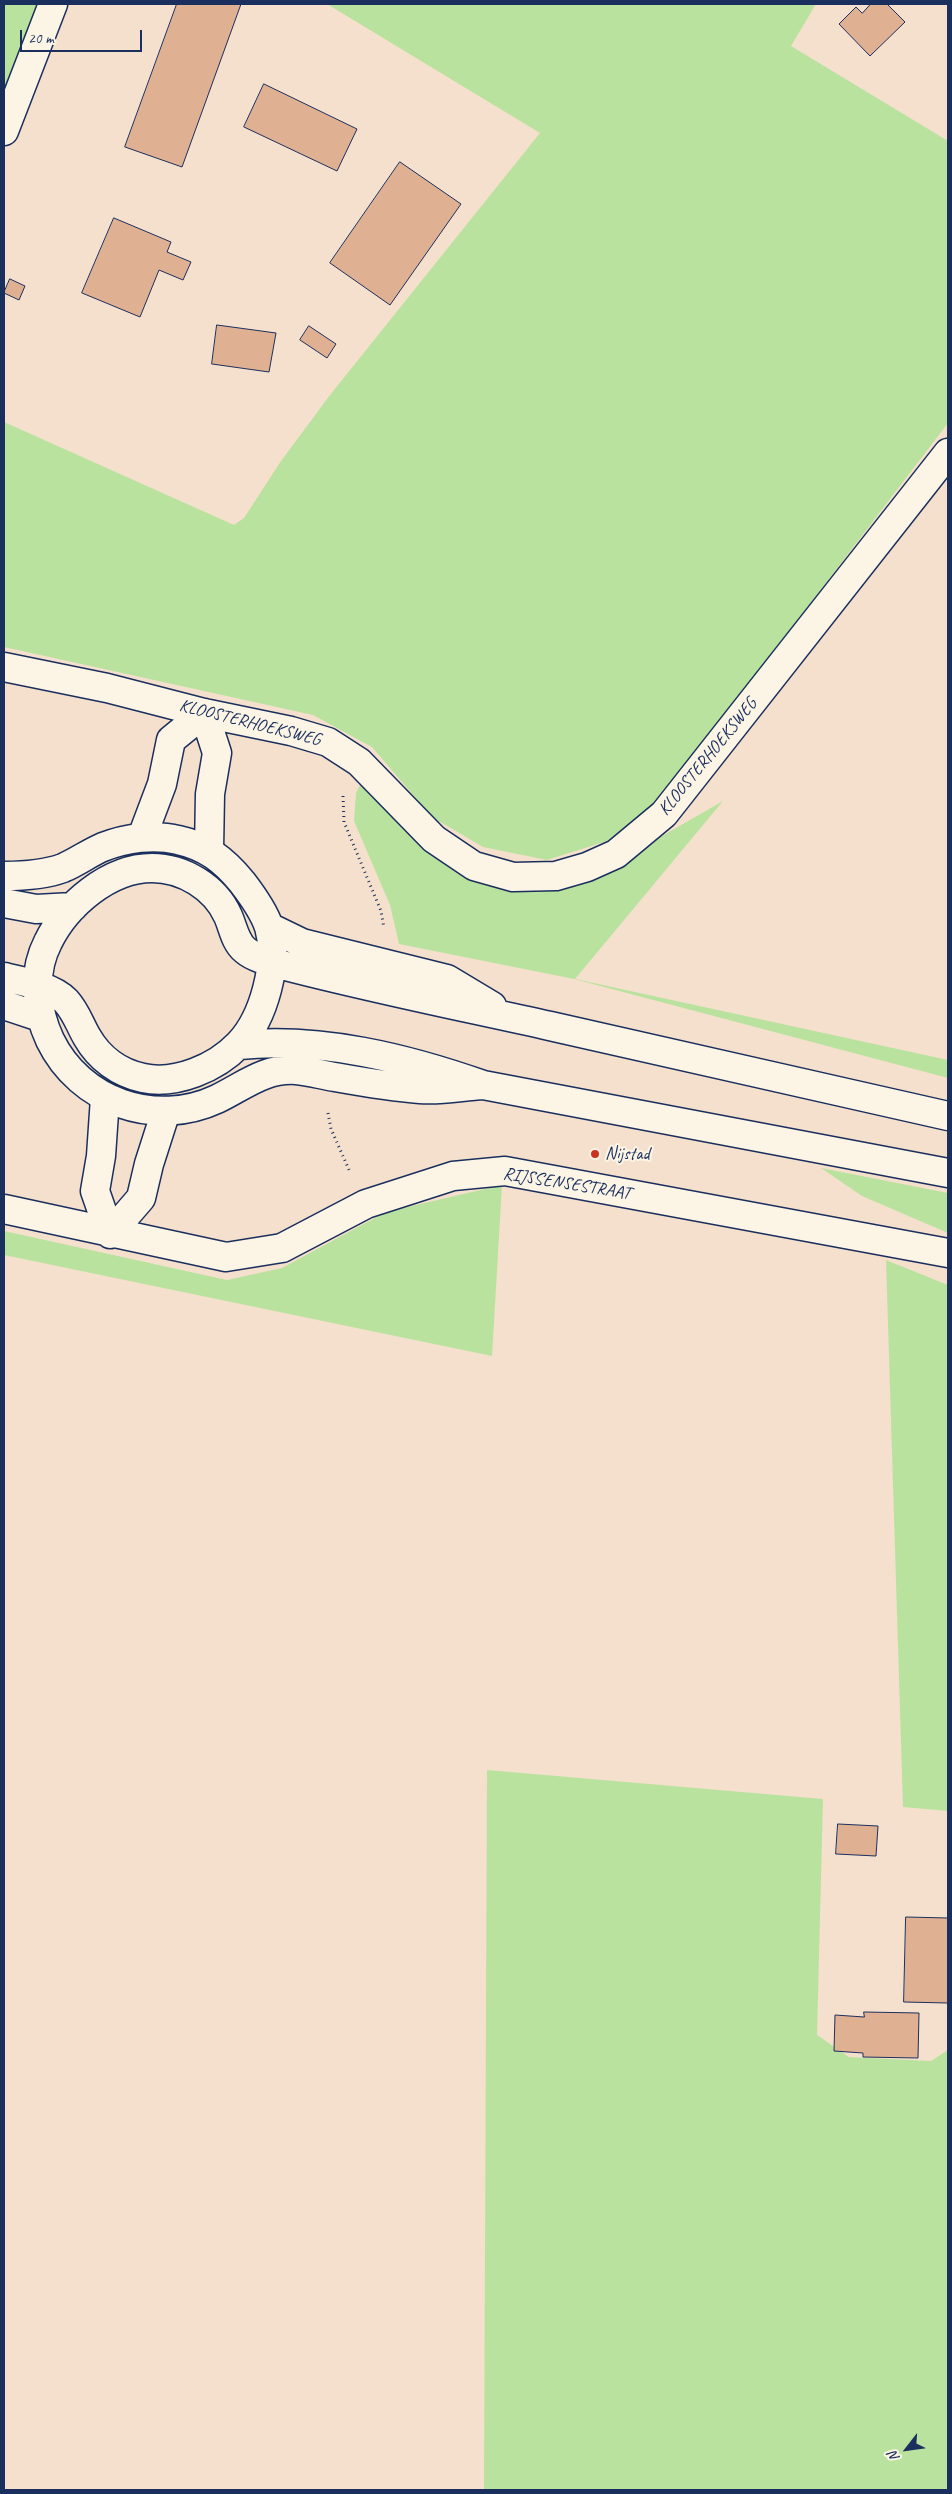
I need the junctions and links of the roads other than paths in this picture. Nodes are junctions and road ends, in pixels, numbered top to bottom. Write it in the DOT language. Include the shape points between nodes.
graph roads {
  1 [pos="53,4"];
  2 [pos="4,131"];
  3 [pos="948,453"];
  4 [pos="4,667"];
  5 [pos="204,713"];
  6 [pos="142,837"];
  7 [pos="209,850"];
  8 [pos="129,871"];
  9 [pos="4,876"];
  10 [pos="4,903"];
  11 [pos="73,907"];
  12 [pos="269,927"];
  13 [pos="272,962"];
  14 [pos="4,977"];
  15 [pos="38,986"];
  16 [pos="4,1005"];
  17 [pos="40,1017"];
  18 [pos="512,1018"];
  19 [pos="239,1045"];
  20 [pos="179,1077"];
  21 [pos="483,1085"];
  22 [pos="105,1098"];
  23 [pos="166,1111"];
  24 [pos="948,1116"];
  25 [pos="948,1173"];
  26 [pos="4,1209"];
  27 [pos="110,1234"];
  28 [pos="948,1253"];
  1 -- 2 [label="main road"];
  3 -- 5 [label="main road, KLOOSTERHOEKSWEG" via="664,814 616,854 587,867 556,876 513,877 474,866 434,839 359,762 328,742"];
  4 -- 5 [label="main road, KLOOSTERHOEKSWEG" via="107,688"];
  5 -- 6 [label="main road" via="171,740 162,784"];
  5 -- 7 [label="main road" via="217,753 210,794"];
  6 -- 7 [label="main road" via="177,839"];
  6 -- 8 [label="main road"];
  6 -- 9 [label="main road" via="104,847 63,868 35,876"];
  7 -- 12 [label="main road" via="229,866 252,895"];
  8 -- 11 [label="main road" via="89,892"];
  8 -- 13 [label="main road" via="151,868 189,877 209,890 222,905 246,951"];
  10 -- 11 [label="main road" via="36,909"];
  11 -- 15 [label="main road" via="54,930 44,949"];
  12 -- 13 [label="main road"];
  12 -- 18 [label="main road" via="302,943 447,979"];
  13 -- 18 [label="main road"];
  13 -- 19 [label="main road" via="270,980 259,1011"];
  14 -- 15 [label="main road"];
  15 -- 17 [label="main road"];
  15 -- 20 [label="main road" via="66,1000 100,1056 122,1071 159,1080"];
  16 -- 17 [label="main road"];
  17 -- 22 [label="main road" via="67,1068 87,1088"];
  18 -- 24 [label="main road"];
  19 -- 20 [label="main road" via="195,1073"];
  19 -- 21 [label="main road" via="274,1041 341,1049 426,1065"];
  20 -- 23 [label="main road"];
  21 -- 23 [label="main road" via="425,1090 296,1070 272,1071 254,1077 217,1099 194,1107"];
  21 -- 25 [label="main road"];
  22 -- 23 [label="main road" via="133,1108"];
  22 -- 27 [label="main road" via="95,1191"];
  23 -- 27 [label="main road" via="141,1198"];
  26 -- 27 [label="main road, RIJSSENSESTRAAT"];
  27 -- 28 [label="main road, RIJSSENSESTRAAT" via="226,1257 254,1253 282,1248 366,1204 453,1176 520,1172"];
}
